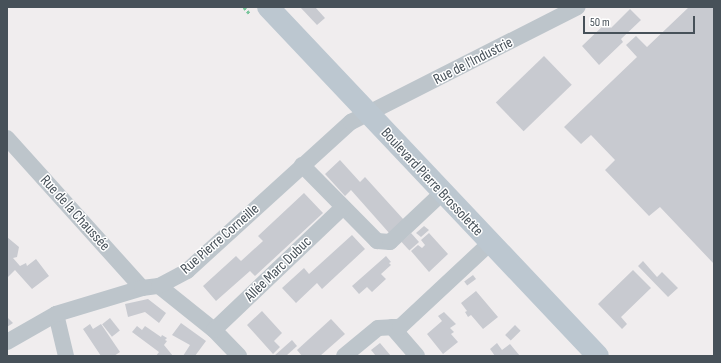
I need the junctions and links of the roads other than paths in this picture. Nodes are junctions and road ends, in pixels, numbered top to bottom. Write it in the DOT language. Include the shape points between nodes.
graph roads {
  1 [pos="268,7"];
  2 [pos="578,7"];
  3 [pos="367,113"];
  4 [pos="7,138"];
  5 [pos="302,165"];
  6 [pos="442,193"];
  7 [pos="343,207"];
  8 [pos="490,243"];
  9 [pos="159,286"];
  10 [pos="142,288"];
  11 [pos="56,314"];
  12 [pos="392,328"];
  13 [pos="214,330"];
  14 [pos="7,342"];
  15 [pos="66,356"];
  16 [pos="239,356"];
  17 [pos="344,356"];
  18 [pos="417,356"];
  19 [pos="598,356"];
  1 -- 3 [label="main road, Boulevard Pierre Brossolette"];
  2 -- 3 [label="street, Rue de l'Industrie"];
  3 -- 5 [label="street, Rue Pierre Corneille" via="351,122"];
  3 -- 6 [label="main road, Boulevard Pierre Brossolette"];
  4 -- 10 [label="street, Rue de la Chaussée"];
  5 -- 7 [label="street"];
  5 -- 9 [label="street, Rue Pierre Corneille" via="187,271"];
  6 -- 7 [label="street" via="390,242 377,241"];
  6 -- 8 [label="main road, Boulevard Pierre Brossolette"];
  7 -- 13 [label="street, Allée Marc Dubuc"];
  8 -- 12 [label="street" via="400,327"];
  8 -- 19 [label="main road, Boulevard Pierre Brossolette"];
  9 -- 10 [label="street, Rue Pierre Corneille"];
  9 -- 13 [label="street"];
  10 -- 11 [label="street, Rue Pierre Corneille"];
  11 -- 14 [label="street, Rue Pierre Corneille"];
  11 -- 15 [label="street"];
  12 -- 17 [label="street" via="378,328"];
  12 -- 18 [label="street"];
  13 -- 16 [label="street"];
}
